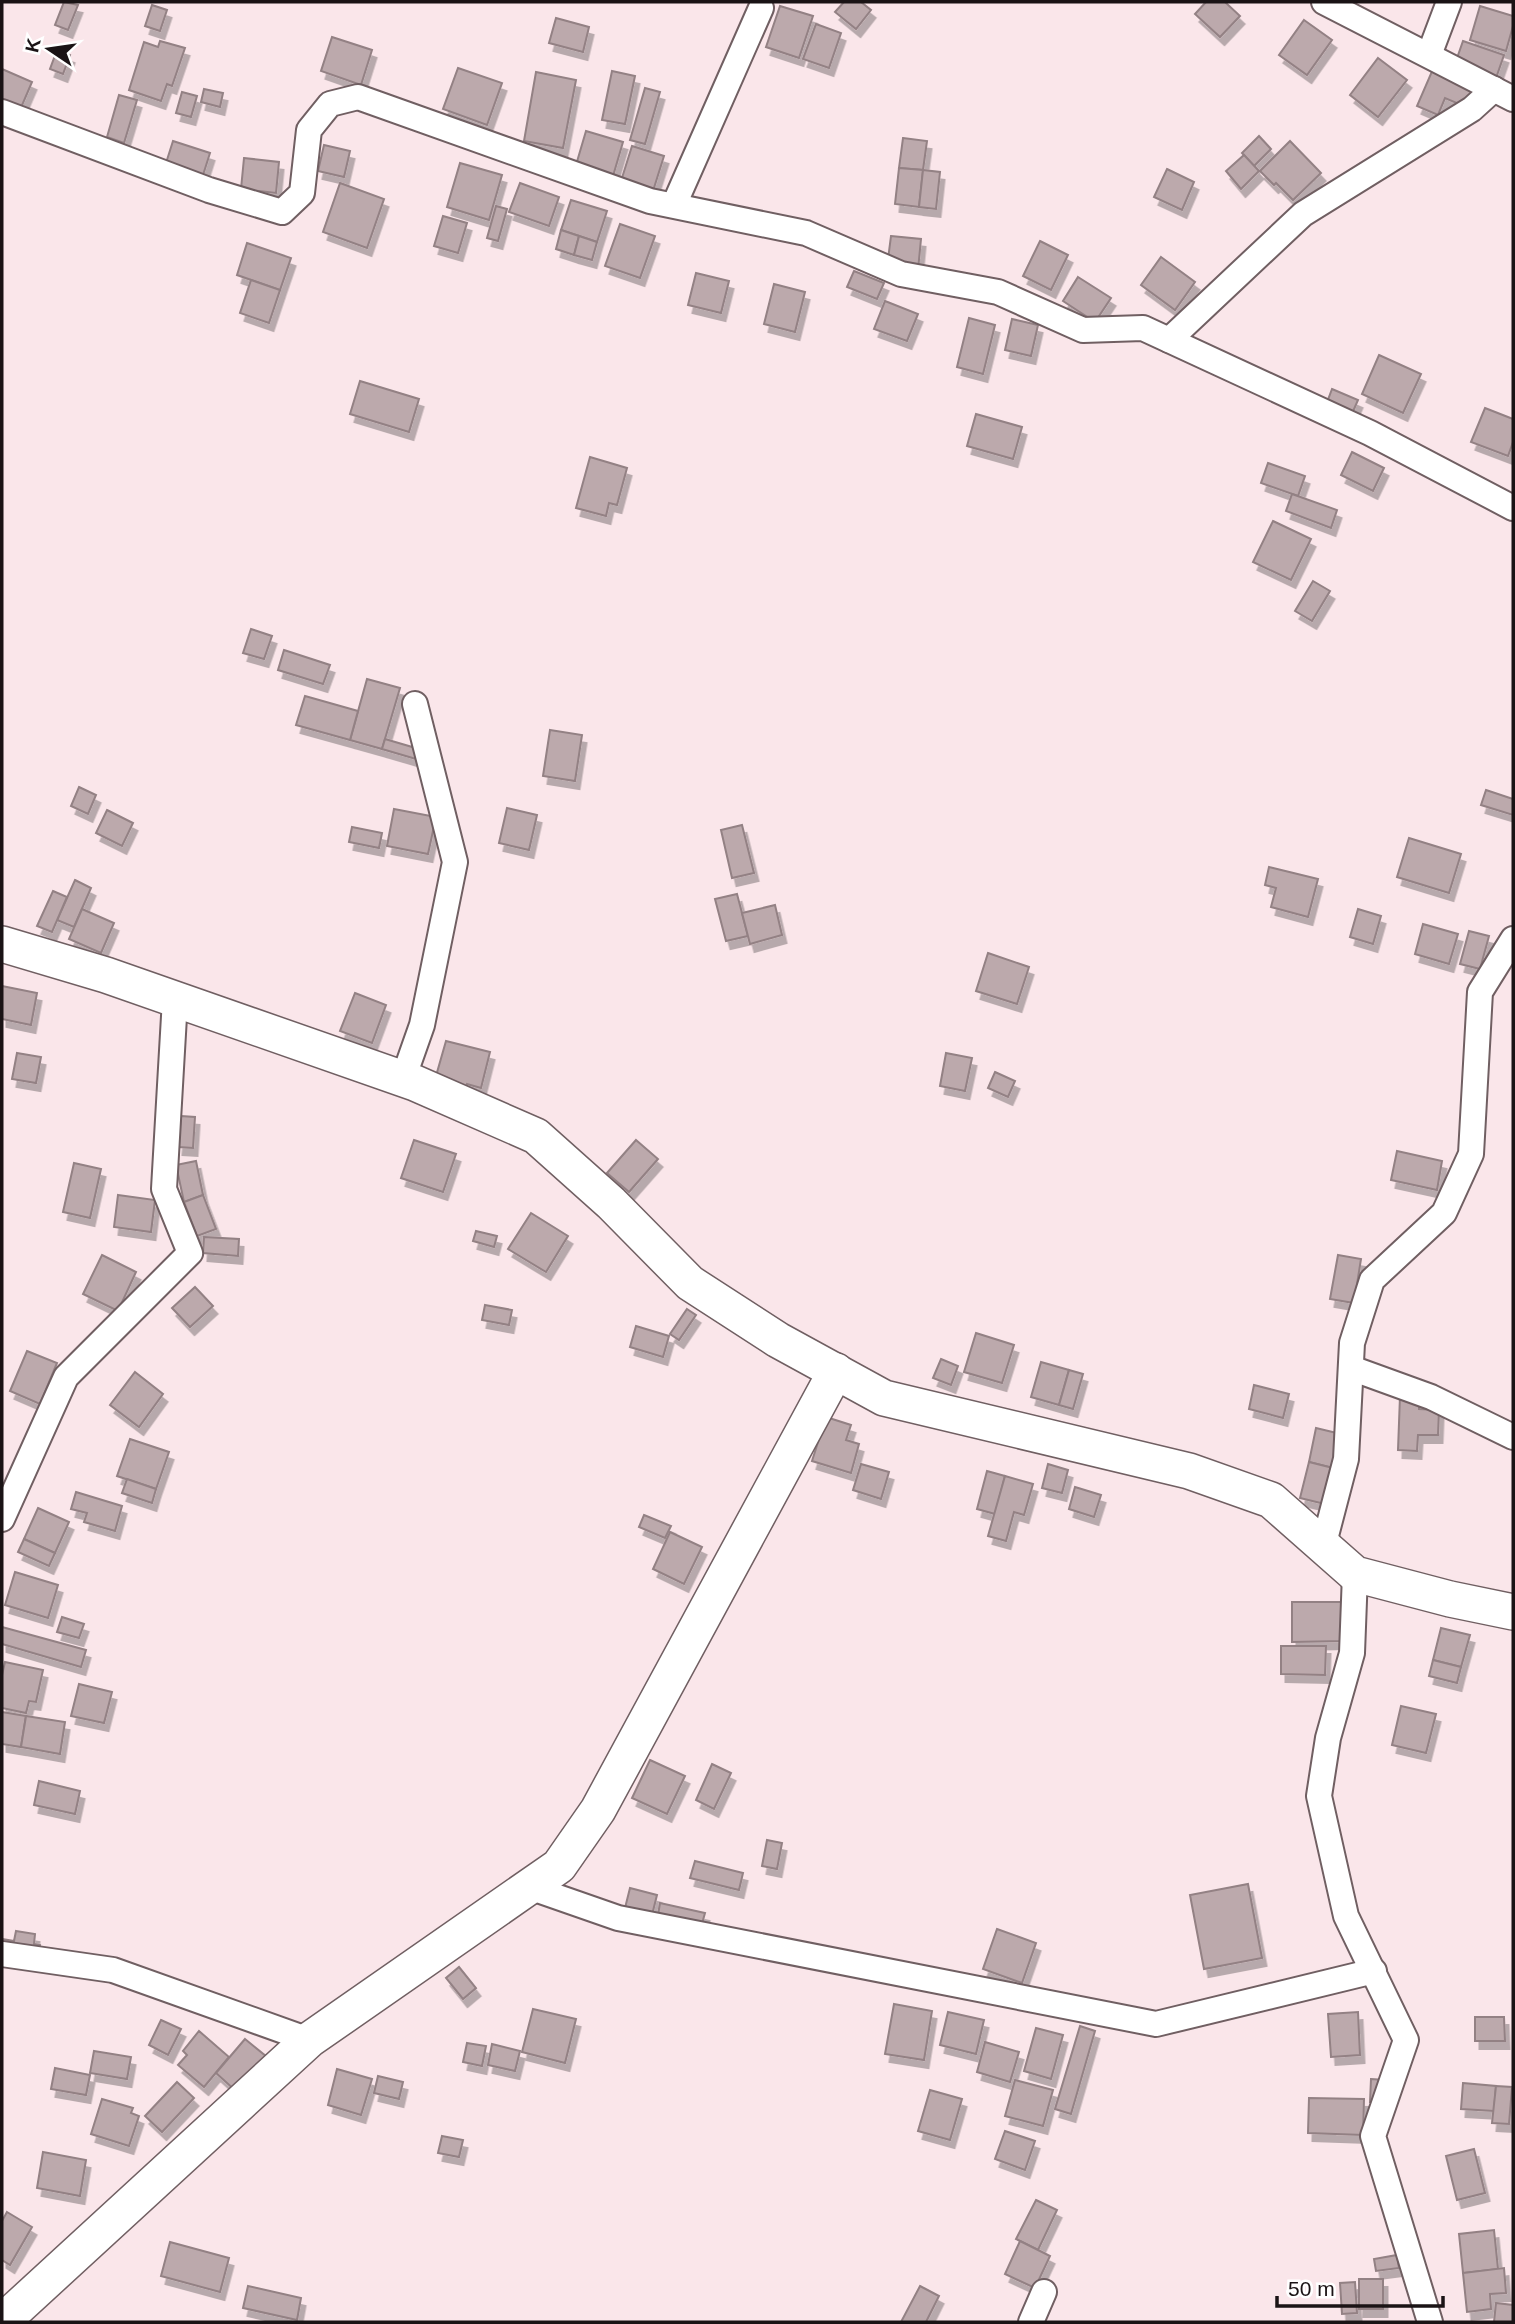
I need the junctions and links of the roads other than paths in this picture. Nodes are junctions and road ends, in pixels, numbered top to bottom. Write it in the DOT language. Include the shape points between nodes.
graph roads {
  1 [pos="1324,2"];
  2 [pos="1449,2"];
  3 [pos="761,8"];
  4 [pos="1429,55"];
  5 [pos="1503,94"];
  6 [pos="2,112"];
  7 [pos="674,205"];
  8 [pos="1169,340"];
  9 [pos="1513,508"];
  10 [pos="415,704"];
  11 [pos="1513,939"];
  12 [pos="2,944"];
  13 [pos="175,999"];
  14 [pos="403,1079"];
  15 [pos="1351,1368"];
  16 [pos="836,1371"];
  17 [pos="1513,1437"];
  18 [pos="2,1519"];
  19 [pos="1323,1547"];
  20 [pos="1354,1574"];
  21 [pos="1513,1612"];
  22 [pos="529,1887"];
  23 [pos="2,1954"];
  24 [pos="1374,1971"];
  25 [pos="309,2040"];
  26 [pos="1044,2292"];
  27 [pos="2,2322"];
  28 [pos="1031,2322"];
  29 [pos="1430,2322"];
  1 -- 4 [label="street"];
  2 -- 4 [label="street"];
  3 -- 7 [label="street"];
  4 -- 5 [label="street"];
  5 -- 8 [label="street" via="1303,214"];
  6 -- 7 [label="street" via="209,190 282,212 302,193 309,130 330,104 358,97 650,201"];
  7 -- 8 [label="street" via="806,233 901,274 998,292 1083,330 1143,328"];
  8 -- 9 [label="street" via="1370,433"];
  10 -- 14 [label="street" via="455,862 422,1025"];
  11 -- 15 [label="street" via="1480,992 1471,1154 1444,1213 1372,1280 1352,1343"];
  12 -- 13 [label="street"];
  13 -- 14 [label="street"];
  13 -- 18 [label="street" via="164,1189 190,1253 66,1377"];
  14 -- 16 [label="street" via="536,1136 690,1283"];
  15 -- 17 [label="street" via="1431,1397"];
  15 -- 19 [label="street" via="1346,1459"];
  16 -- 19 [label="street" via="884,1398 1189,1471 1271,1500"];
  16 -- 22 [label="street" via="598,1810 559,1866"];
  19 -- 20 [label="street"];
  20 -- 21 [label="street"];
  20 -- 24 [label="street" via="1352,1653 1328,1738 1319,1796 1346,1916"];
  22 -- 24 [label="street" via="618,1918 1156,2024"];
  22 -- 25 [label="street"];
  23 -- 25 [label="street" via="113,1970"];
  24 -- 29 [label="street" via="1406,2040 1373,2136"];
  25 -- 27 [label="street"];
  26 -- 28 [label="street"];
}
